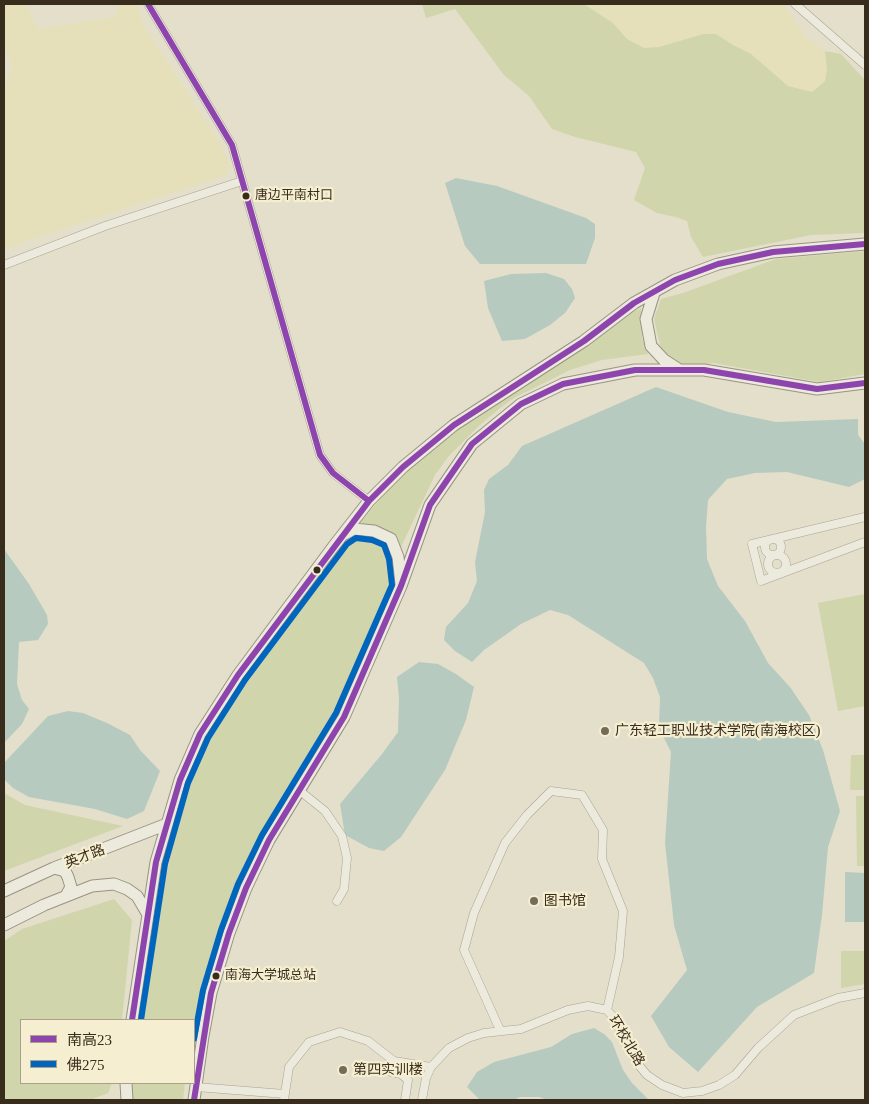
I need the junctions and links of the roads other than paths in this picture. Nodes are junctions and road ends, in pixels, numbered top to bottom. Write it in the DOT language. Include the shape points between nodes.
graph roads {
  1 [pos="148,4"];
  2 [pos="795,4"];
  3 [pos="865,64"];
  4 [pos="242,181"];
  5 [pos="865,244"];
  6 [pos="4,265"];
  7 [pos="654,293"];
  8 [pos="679,370"];
  9 [pos="865,384"];
  10 [pos="369,501"];
  11 [pos="865,517"];
  12 [pos="341,537"];
  13 [pos="771,539"];
  14 [pos="865,542"];
  15 [pos="775,555"];
  16 [pos="779,573"];
  17 [pos="401,586"];
  18 [pos="300,792"];
  19 [pos="168,824"];
  20 [pos="54,868"];
  21 [pos="4,891"];
  22 [pos="66,896"];
  23 [pos="337,901"];
  24 [pos="147,913"];
  25 [pos="4,925"];
  26 [pos="865,993"];
  27 [pos="607,1010"];
  28 [pos="132,1019"];
  29 [pos="500,1030"];
  30 [pos="394,1061"];
  31 [pos="431,1067"];
  32 [pos="126,1084"];
  33 [pos="196,1087"];
  34 [pos="285,1097"];
  35 [pos="127,1100"];
  36 [pos="194,1100"];
  37 [pos="405,1100"];
  38 [pos="422,1100"];
  1 -- 4 [label="street" via="232,145"];
  2 -- 3 [label="street"];
  4 -- 6 [label="street" via="105,226"];
  4 -- 10 [label="street" via="320,455 333,473"];
  5 -- 7 [label="main road" via="773,252 718,264 675,280"];
  7 -- 8 [label="main road" via="646,319 651,346"];
  7 -- 10 [label="main road" via="634,303 584,341 454,425 403,467"];
  8 -- 9 [label="main road" via="704,370 817,389"];
  8 -- 17 [label="main road" via="635,370 563,384 521,404 472,444 430,505"];
  10 -- 12 [label="main road"];
  11 -- 13 [label="street"];
  12 -- 17 [label="main road" via="354,529 374,531 391,539 398,557"];
  12 -- 19 [label="main road" via="238,675 200,734 180,780"];
  13 -- 15 [label="street" via="765,544 765,550"];
  13 -- 15 [label="street" via="776,539 781,545 781,550"];
  13 -- 16 [label="street" via="752,544 761,581"];
  14 -- 16 [label="street"];
  15 -- 16 [label="street" via="768,565 770,571"];
  15 -- 16 [label="street" via="786,562 784,571"];
  17 -- 18 [label="main road" via="344,717"];
  18 -- 23 [label="street" via="325,811 342,836 347,858 344,889"];
  18 -- 33 [label="main road" via="269,840 229,934 211,993"];
  19 -- 20 [label="main road, 英才路"];
  19 -- 24 [label="main road" via="156,862"];
  20 -- 21 [label="main road, 英才路"];
  20 -- 22 [label="main road" via="65,871 68,877 71,887"];
  22 -- 24 [label="main road" via="92,886 114,884 137,896"];
  22 -- 25 [label="main road"];
  24 -- 28 [label="main road"];
  26 -- 27 [label="street, 环校北路" via="838,998 794,1015 735,1074 719,1085 683,1093 647,1075"];
  27 -- 29 [label="street, 环校北路" via="588,1006 568,1010 521,1029"];
  27 -- 29 [label="street" via="618,958 623,911 602,859 603,830 582,795 551,791 506,843 474,913 464,950"];
  29 -- 31 [label="street, 环校北路" via="468,1038 449,1048"];
  30 -- 31 [label="street"];
  30 -- 34 [label="street" via="368,1041 340,1032 309,1042 289,1067"];
  30 -- 37 [label="street" via="391,1072 408,1080"];
  31 -- 38 [label="street, 环校北路"];
  32 -- 35 [label="main road"];
  33 -- 34 [label="street"];
  33 -- 36 [label="main road"];
}
